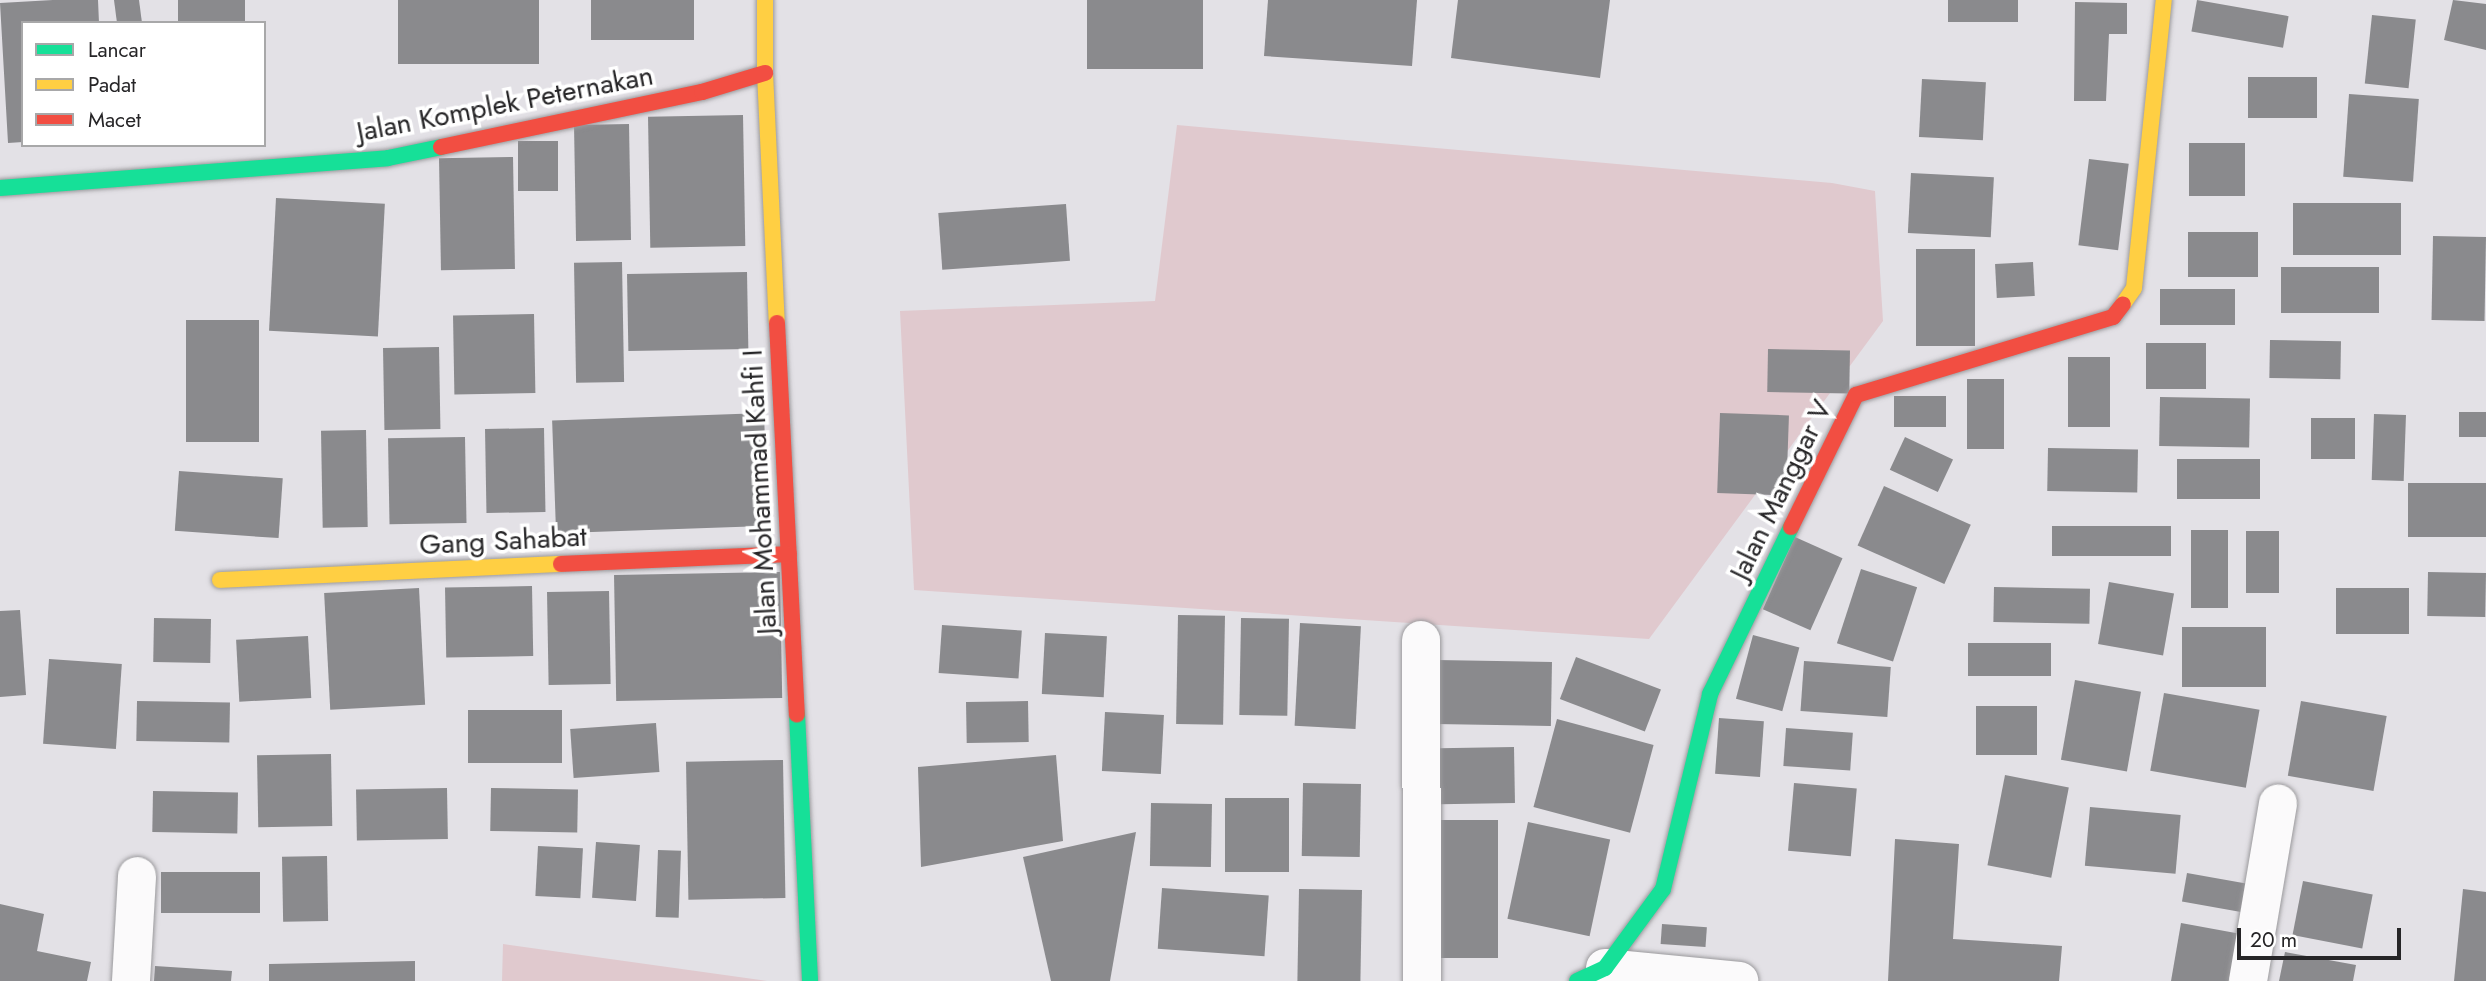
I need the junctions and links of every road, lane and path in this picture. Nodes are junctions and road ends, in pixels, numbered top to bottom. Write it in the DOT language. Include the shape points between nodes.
graph roads {
  1 [pos="765,0"];
  2 [pos="2164,0"];
  3 [pos="765,72"];
  4 [pos="0,188"];
  5 [pos="789,554"];
  6 [pos="220,580"];
  7 [pos="1420,640"];
  8 [pos="2278,804"];
  9 [pos="137,876"];
  10 [pos="1609,975"];
  11 [pos="131,981"];
  12 [pos="810,981"];
  13 [pos="1422,981"];
  14 [pos="1739,981"];
  15 [pos="2248,981"];
  1 -- 3 [label="street, Jalan Mohammad Kahfi I"];
  2 -- 10 [label="street, Jalan Manggar V" via="2134,288 2113,317 1856,395 1710,694 1663,889"];
  3 -- 4 [label="street, Jalan Komplek Peternakan" via="702,92 388,158"];
  3 -- 5 [label="street, Jalan Mohammad Kahfi I"];
  5 -- 6 [label="street, Gang Sahabat"];
  5 -- 12 [label="street, Jalan Mohammad Kahfi I"];
  7 -- 13 [label="street"];
  8 -- 15 [label="street"];
  9 -- 11 [label="street"];
  10 -- 14 [label="street"];
}
